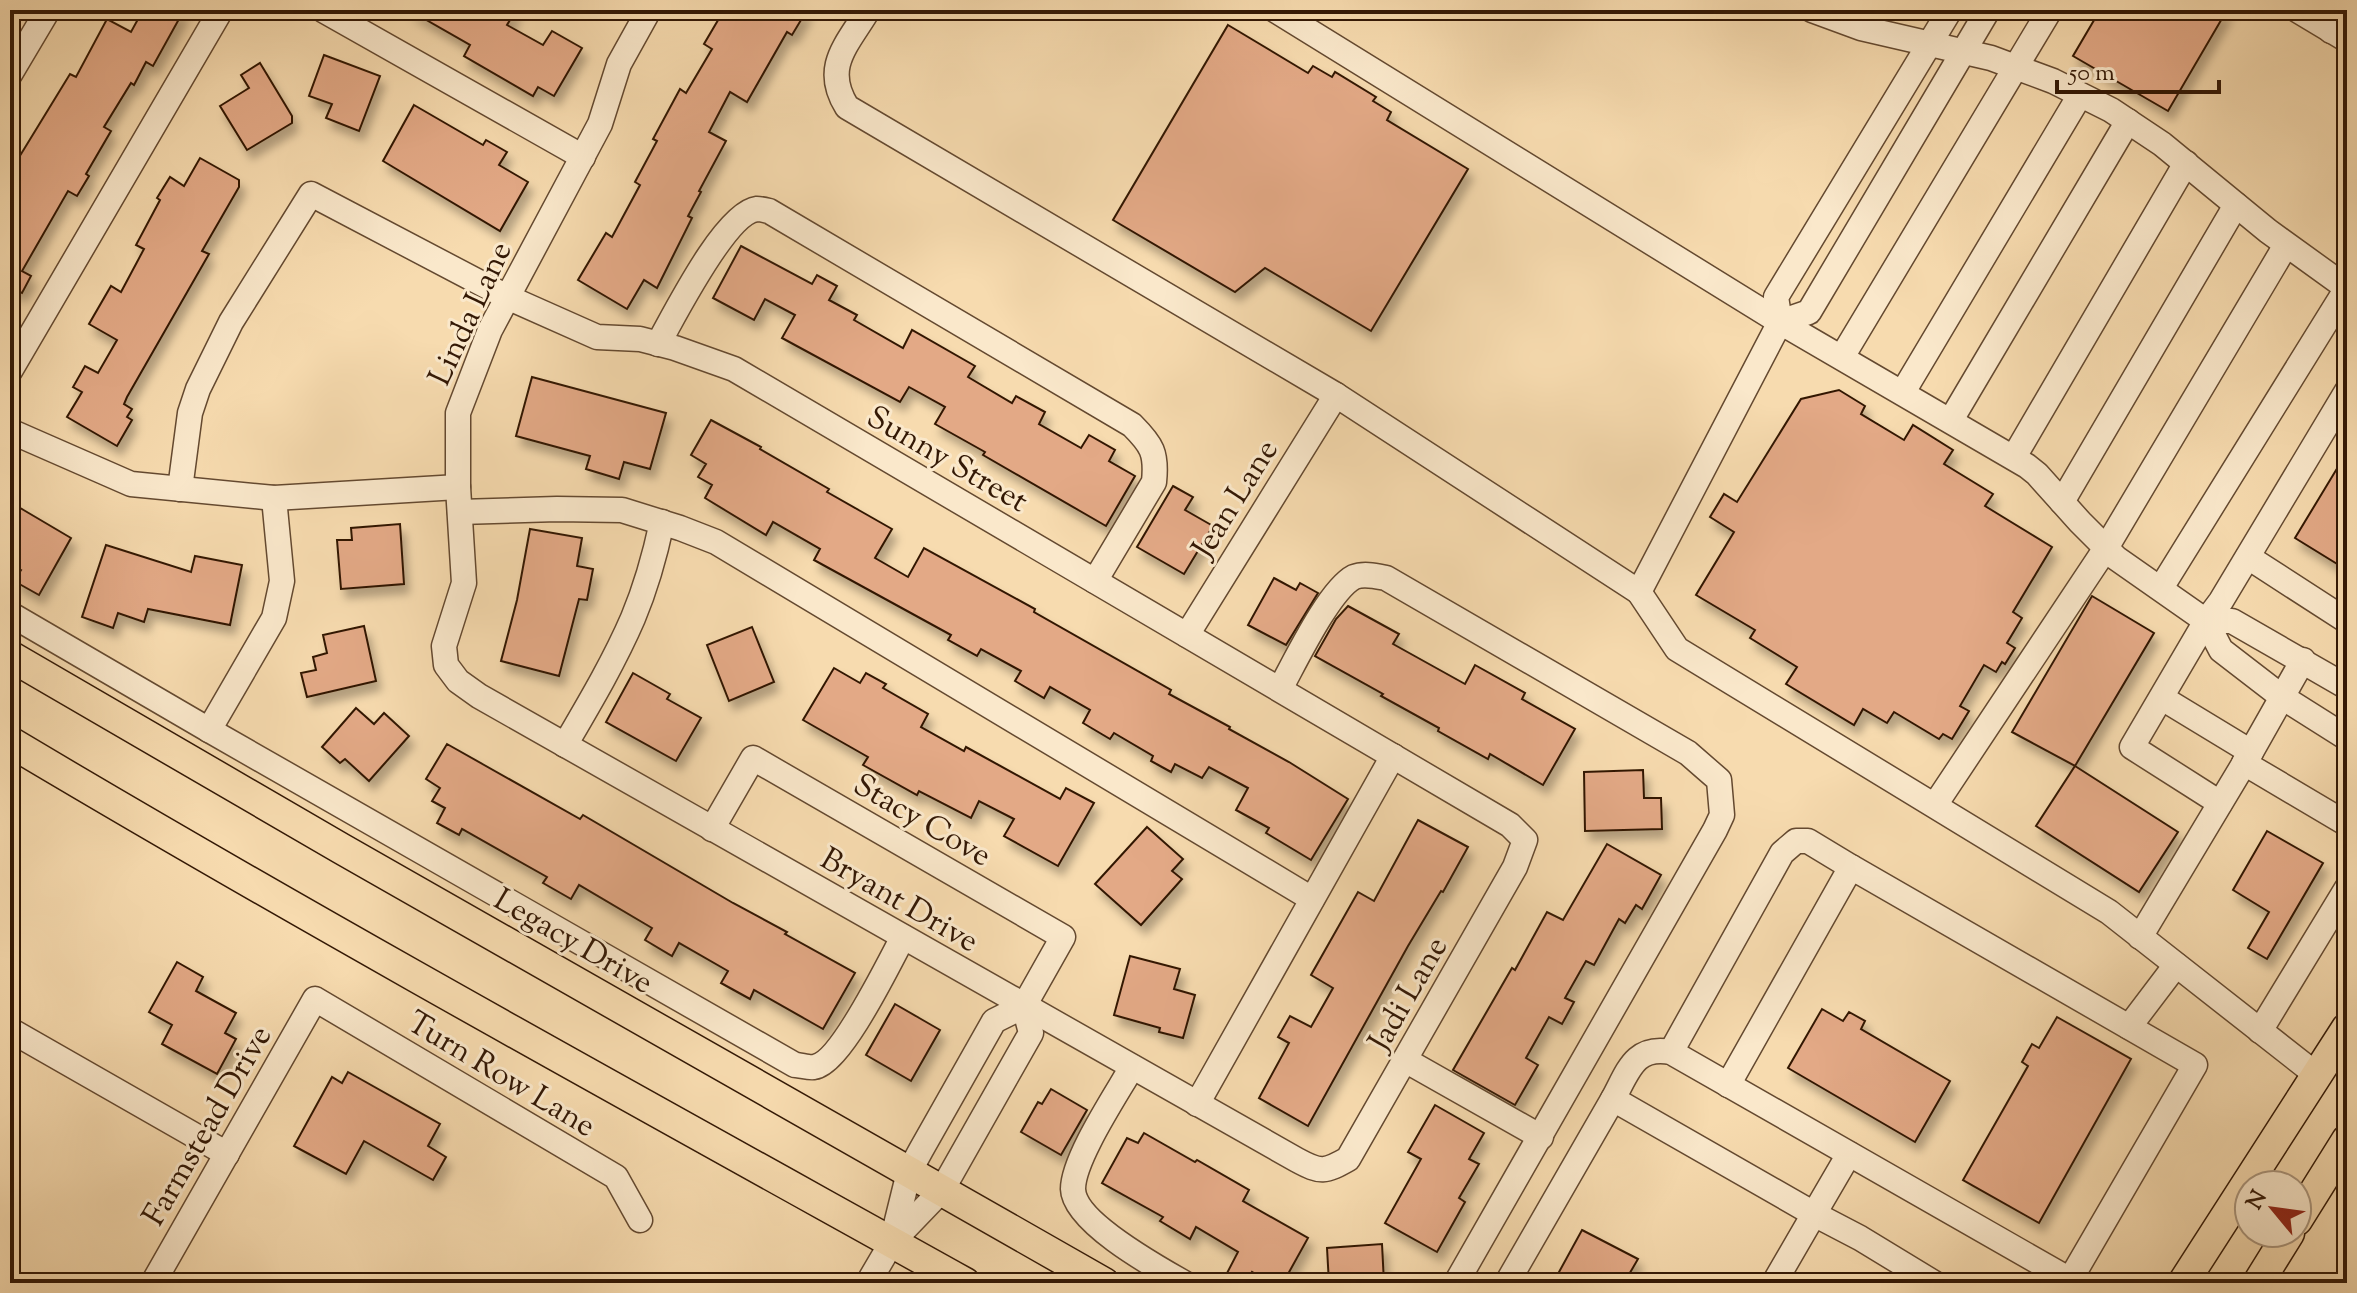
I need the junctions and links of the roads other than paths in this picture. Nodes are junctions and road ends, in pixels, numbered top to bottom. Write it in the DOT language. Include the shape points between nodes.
graph roads {
  1 [pos="48,10"];
  2 [pos="221,10"];
  3 [pos="323,10"];
  4 [pos="868,10"];
  5 [pos="1812,10"];
  6 [pos="1950,10"];
  7 [pos="1988,10"];
  8 [pos="2050,10"];
  9 [pos="2297,10"];
  10 [pos="642,12"];
  11 [pos="1287,13"];
  12 [pos="1875,20"];
  13 [pos="2341,27"];
  14 [pos="1930,44"];
  15 [pos="1963,52"];
  16 [pos="12,65"];
  17 [pos="2015,67"];
  18 [pos="2080,95"];
  19 [pos="2128,121"];
  20 [pos="583,157"];
  21 [pos="2186,163"];
  22 [pos="2236,205"];
  23 [pos="2286,245"];
  24 [pos="2347,288"];
  25 [pos="507,297"];
  26 [pos="1780,322"];
  27 [pos="658,344"];
  28 [pos="1842,357"];
  29 [pos="10,371"];
  30 [pos="2347,391"];
  31 [pos="1903,392"];
  32 [pos="1336,395"];
  33 [pos="1951,420"];
  34 [pos="10,431"];
  35 [pos="2014,457"];
  36 [pos="458,487"];
  37 [pos="180,489"];
  38 [pos="274,498"];
  39 [pos="2062,502"];
  40 [pos="460,512"];
  41 [pos="662,522"];
  42 [pos="2106,548"];
  43 [pos="2248,557"];
  44 [pos="1095,581"];
  45 [pos="2161,588"];
  46 [pos="1639,592"];
  47 [pos="10,614"];
  48 [pos="2206,621"];
  49 [pos="2347,621"];
  50 [pos="1187,635"];
  51 [pos="10,656"];
  52 [pos="2303,660"];
  53 [pos="446,665"];
  54 [pos="2347,687"];
  55 [pos="1280,689"];
  56 [pos="2282,697"];
  57 [pos="2162,698"];
  58 [pos="209,730"];
  59 [pos="2347,738"];
  60 [pos="10,742"];
  61 [pos="565,745"];
  62 [pos="1393,756"];
  63 [pos="2248,758"];
  64 [pos="2220,803"];
  65 [pos="1935,805"];
  66 [pos="2347,824"];
  67 [pos="712,829"];
  68 [pos="1525,840"];
  69 [pos="1851,867"];
  70 [pos="2347,888"];
  71 [pos="1312,899"];
  72 [pos="903,937"];
  73 [pos="2140,937"];
  74 [pos="2176,965"];
  75 [pos="315,999"];
  76 [pos="1024,1006"];
  77 [pos="2129,1027"];
  78 [pos="2347,1028"];
  79 [pos="10,1030"];
  80 [pos="2260,1031"];
  81 [pos="1671,1052"];
  82 [pos="1405,1060"];
  83 [pos="1132,1067"];
  84 [pos="2318,1076"];
  85 [pos="1728,1085"];
  86 [pos="1613,1099"];
  87 [pos="1197,1104"];
  88 [pos="1541,1137"];
  89 [pos="2347,1140"];
  90 [pos="227,1154"];
  91 [pos="1849,1154"];
  92 [pos="1332,1168"];
  93 [pos="909,1172"];
  94 [pos="942,1190"];
  95 [pos="2313,1194"];
  96 [pos="1814,1214"];
  97 [pos="640,1220"];
  98 [pos="892,1242"];
  99 [pos="2281,1249"];
  100 [pos="2266,1280"];
  101 [pos="2070,1282"];
  102 [pos="153,1283"];
  103 [pos="868,1283"];
  104 [pos="965,1283"];
  105 [pos="1104,1283"];
  106 [pos="1184,1283"];
  107 [pos="1456,1283"];
  108 [pos="1507,1283"];
  109 [pos="1774,1283"];
  110 [pos="1934,1283"];
  111 [pos="2183,1283"];
  1 -- 16 [label="street"];
  2 -- 29 [label="street"];
  3 -- 20 [label="street"];
  4 -- 32 [label="street" via="834,75 847,107"];
  5 -- 12 [label="street"];
  6 -- 14 [label="street"];
  7 -- 15 [label="street"];
  8 -- 17 [label="street"];
  9 -- 13 [label="street"];
  10 -- 20 [label="street, Linda Lane"];
  11 -- 26 [label="street"];
  12 -- 14 [label="street"];
  14 -- 15 [label="street"];
  14 -- 26 [label="street" via="1776,297"];
  15 -- 17 [label="street"];
  15 -- 26 [label="street" via="1809,312"];
  17 -- 18 [label="street"];
  17 -- 28 [label="street"];
  18 -- 19 [label="street"];
  18 -- 31 [label="street"];
  19 -- 21 [label="street"];
  19 -- 33 [label="street"];
  20 -- 25 [label="street, Linda Lane"];
  21 -- 22 [label="street"];
  21 -- 35 [label="street"];
  22 -- 23 [label="street"];
  22 -- 39 [label="street"];
  23 -- 24 [label="street"];
  23 -- 42 [label="street"];
  24 -- 45 [label="street"];
  25 -- 27 [label="street, Sunny Street" via="597,337"];
  25 -- 36 [label="street, Linda Lane" via="458,413"];
  25 -- 37 [label="street, Sunny Street" via="311,194 231,322 198,389"];
  26 -- 28 [label="street"];
  26 -- 46 [label="street"];
  27 -- 44 [label="street, Sunny Street" via="734,369"];
  27 -- 44 [label="street" via="718,241 746,214 769,211 1132,425 1147,440 1153,451 1154,482"];
  28 -- 31 [label="street"];
  30 -- 43 [label="street"];
  31 -- 33 [label="street"];
  32 -- 46 [label="street"];
  32 -- 50 [label="street, Jean Lane"];
  33 -- 35 [label="street"];
  34 -- 37 [label="street" via="131,484"];
  35 -- 39 [label="street"];
  36 -- 38 [label="street"];
  36 -- 40 [label="street, Linda Lane"];
  37 -- 38 [label="street"];
  38 -- 58 [label="street" via="282,581 274,618"];
  39 -- 42 [label="street"];
  40 -- 41 [label="street" via="622,510"];
  40 -- 53 [label="street, Linda Lane" via="464,583 444,646"];
  41 -- 61 [label="street" via="634,617"];
  41 -- 71 [label="street" via="716,542"];
  42 -- 45 [label="street"];
  42 -- 65 [label="street"];
  43 -- 48 [label="street"];
  43 -- 49 [label="street"];
  44 -- 50 [label="street, Sunny Street"];
  45 -- 48 [label="street"];
  46 -- 65 [label="street" via="1677,649"];
  47 -- 58 [label="street"];
  48 -- 52 [label="street" via="2232,621"];
  48 -- 56 [label="street" via="2221,650"];
  48 -- 57 [label="street"];
  50 -- 55 [label="street, Sunny Street"];
  51 -- 93 [label="main road, Legacy Drive"];
  52 -- 54 [label="street"];
  52 -- 56 [label="street"];
  53 -- 61 [label="street, Bryant Drive" via="479,696"];
  55 -- 62 [label="street, Sunny Street"];
  55 -- 88 [label="street" via="1344,586 1356,576 1386,578 1688,753 1719,780 1722,815 1715,830"];
  56 -- 59 [label="street"];
  56 -- 63 [label="street"];
  57 -- 63 [label="street"];
  57 -- 64 [label="street" via="2132,747"];
  58 -- 72 [label="street" via="795,1065 814,1067 844,1043"];
  60 -- 98 [label="main road"];
  61 -- 67 [label="street, Bryant Drive"];
  62 -- 68 [label="street, Sunny Street" via="1510,825"];
  62 -- 71 [label="street"];
  63 -- 64 [label="street"];
  63 -- 66 [label="street"];
  64 -- 73 [label="street"];
  65 -- 73 [label="street" via="2109,912"];
  67 -- 72 [label="street, Bryant Drive"];
  67 -- 76 [label="street, Stacy Cove" via="753,758 1063,937"];
  68 -- 82 [label="street, Jadi Lane" via="1515,867"];
  69 -- 77 [label="street"];
  69 -- 81 [label="street" via="1808,841 1796,841 1782,853"];
  69 -- 85 [label="street"];
  70 -- 80 [label="street"];
  71 -- 87 [label="street"];
  72 -- 76 [label="street, Bryant Drive"];
  73 -- 74 [label="street"];
  74 -- 77 [label="street"];
  74 -- 80 [label="street"];
  75 -- 90 [label="street, Farmstead Drive"];
  75 -- 97 [label="street, Turn Row Lane" via="616,1177"];
  76 -- 83 [label="street, Bryant Drive"];
  76 -- 93 [label="street" via="994,1021"];
  76 -- 94 [label="street" via="1031,1033"];
  77 -- 101 [label="street" via="2195,1065"];
  78 -- 84 [label="main road"];
  79 -- 90 [label="street"];
  80 -- 84 [label="street"];
  81 -- 85 [label="street"];
  81 -- 86 [label="street" via="1655,1049 1635,1058"];
  82 -- 88 [label="street"];
  82 -- 92 [label="street, Jadi Lane" via="1348,1159"];
  83 -- 87 [label="street, Bryant Drive"];
  83 -- 106 [label="street" via="1077,1170 1076,1203 1099,1229"];
  84 -- 111 [label="main road"];
  85 -- 91 [label="street"];
  86 -- 96 [label="street"];
  86 -- 108 [label="street"];
  87 -- 92 [label="street, Bryant Drive" via="1315,1170"];
  88 -- 107 [label="street"];
  89 -- 95 [label="main road"];
  90 -- 102 [label="street, Farmstead Drive"];
  91 -- 96 [label="street"];
  91 -- 101 [label="street"];
  93 -- 94 [label="main road, Legacy Drive"];
  93 -- 98 [label="street"];
  94 -- 98 [label="street"];
  94 -- 105 [label="main road, Legacy Drive"];
  96 -- 109 [label="street"];
  96 -- 110 [label="street"];
  98 -- 103 [label="street"];
  98 -- 104 [label="main road"];
  99 -- 100 [label="main road"];
}
